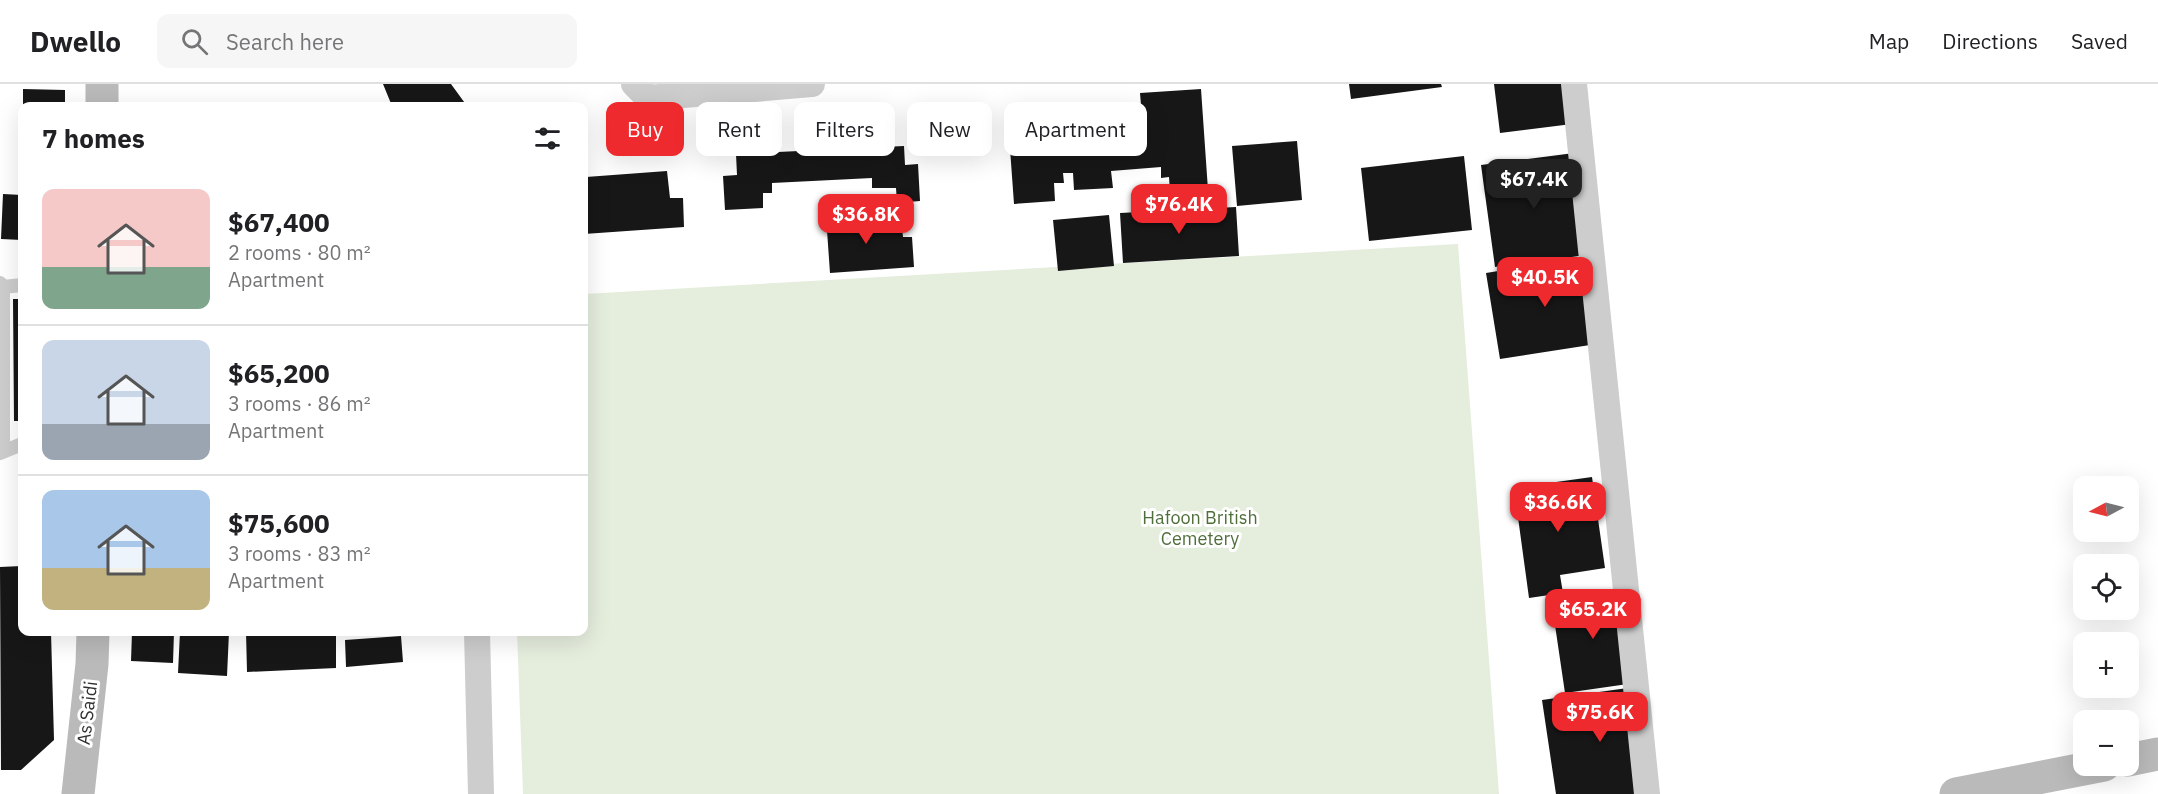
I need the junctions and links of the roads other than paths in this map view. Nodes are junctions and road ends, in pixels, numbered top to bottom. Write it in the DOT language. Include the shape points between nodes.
graph roads {
  1 [pos="102,84"];
  2 [pos="634,84"];
  3 [pos="812,84"];
  4 [pos="1574,84"];
  5 [pos="102,102"];
  6 [pos="1,285"];
  7 [pos="18,285"];
  8 [pos="18,446"];
  9 [pos="2,452"];
  10 [pos="93,636"];
  11 [pos="477,636"];
  12 [pos="2158,754"];
  13 [pos="2139,758"];
  14 [pos="2073,771"];
  15 [pos="78,794"];
  16 [pos="481,794"];
  17 [pos="1647,794"];
  18 [pos="1956,794"];
  1 -- 5 [label="street"];
  2 -- 3 [label="street" via="648,98"];
  4 -- 17 [label="street"];
  6 -- 7 [label="lane"];
  6 -- 9 [label="lane"];
  8 -- 9 [label="lane"];
  10 -- 15 [label="street, As Saidi"];
  11 -- 16 [label="street"];
  12 -- 13 [label="street"];
  14 -- 18 [label="street"];
}
